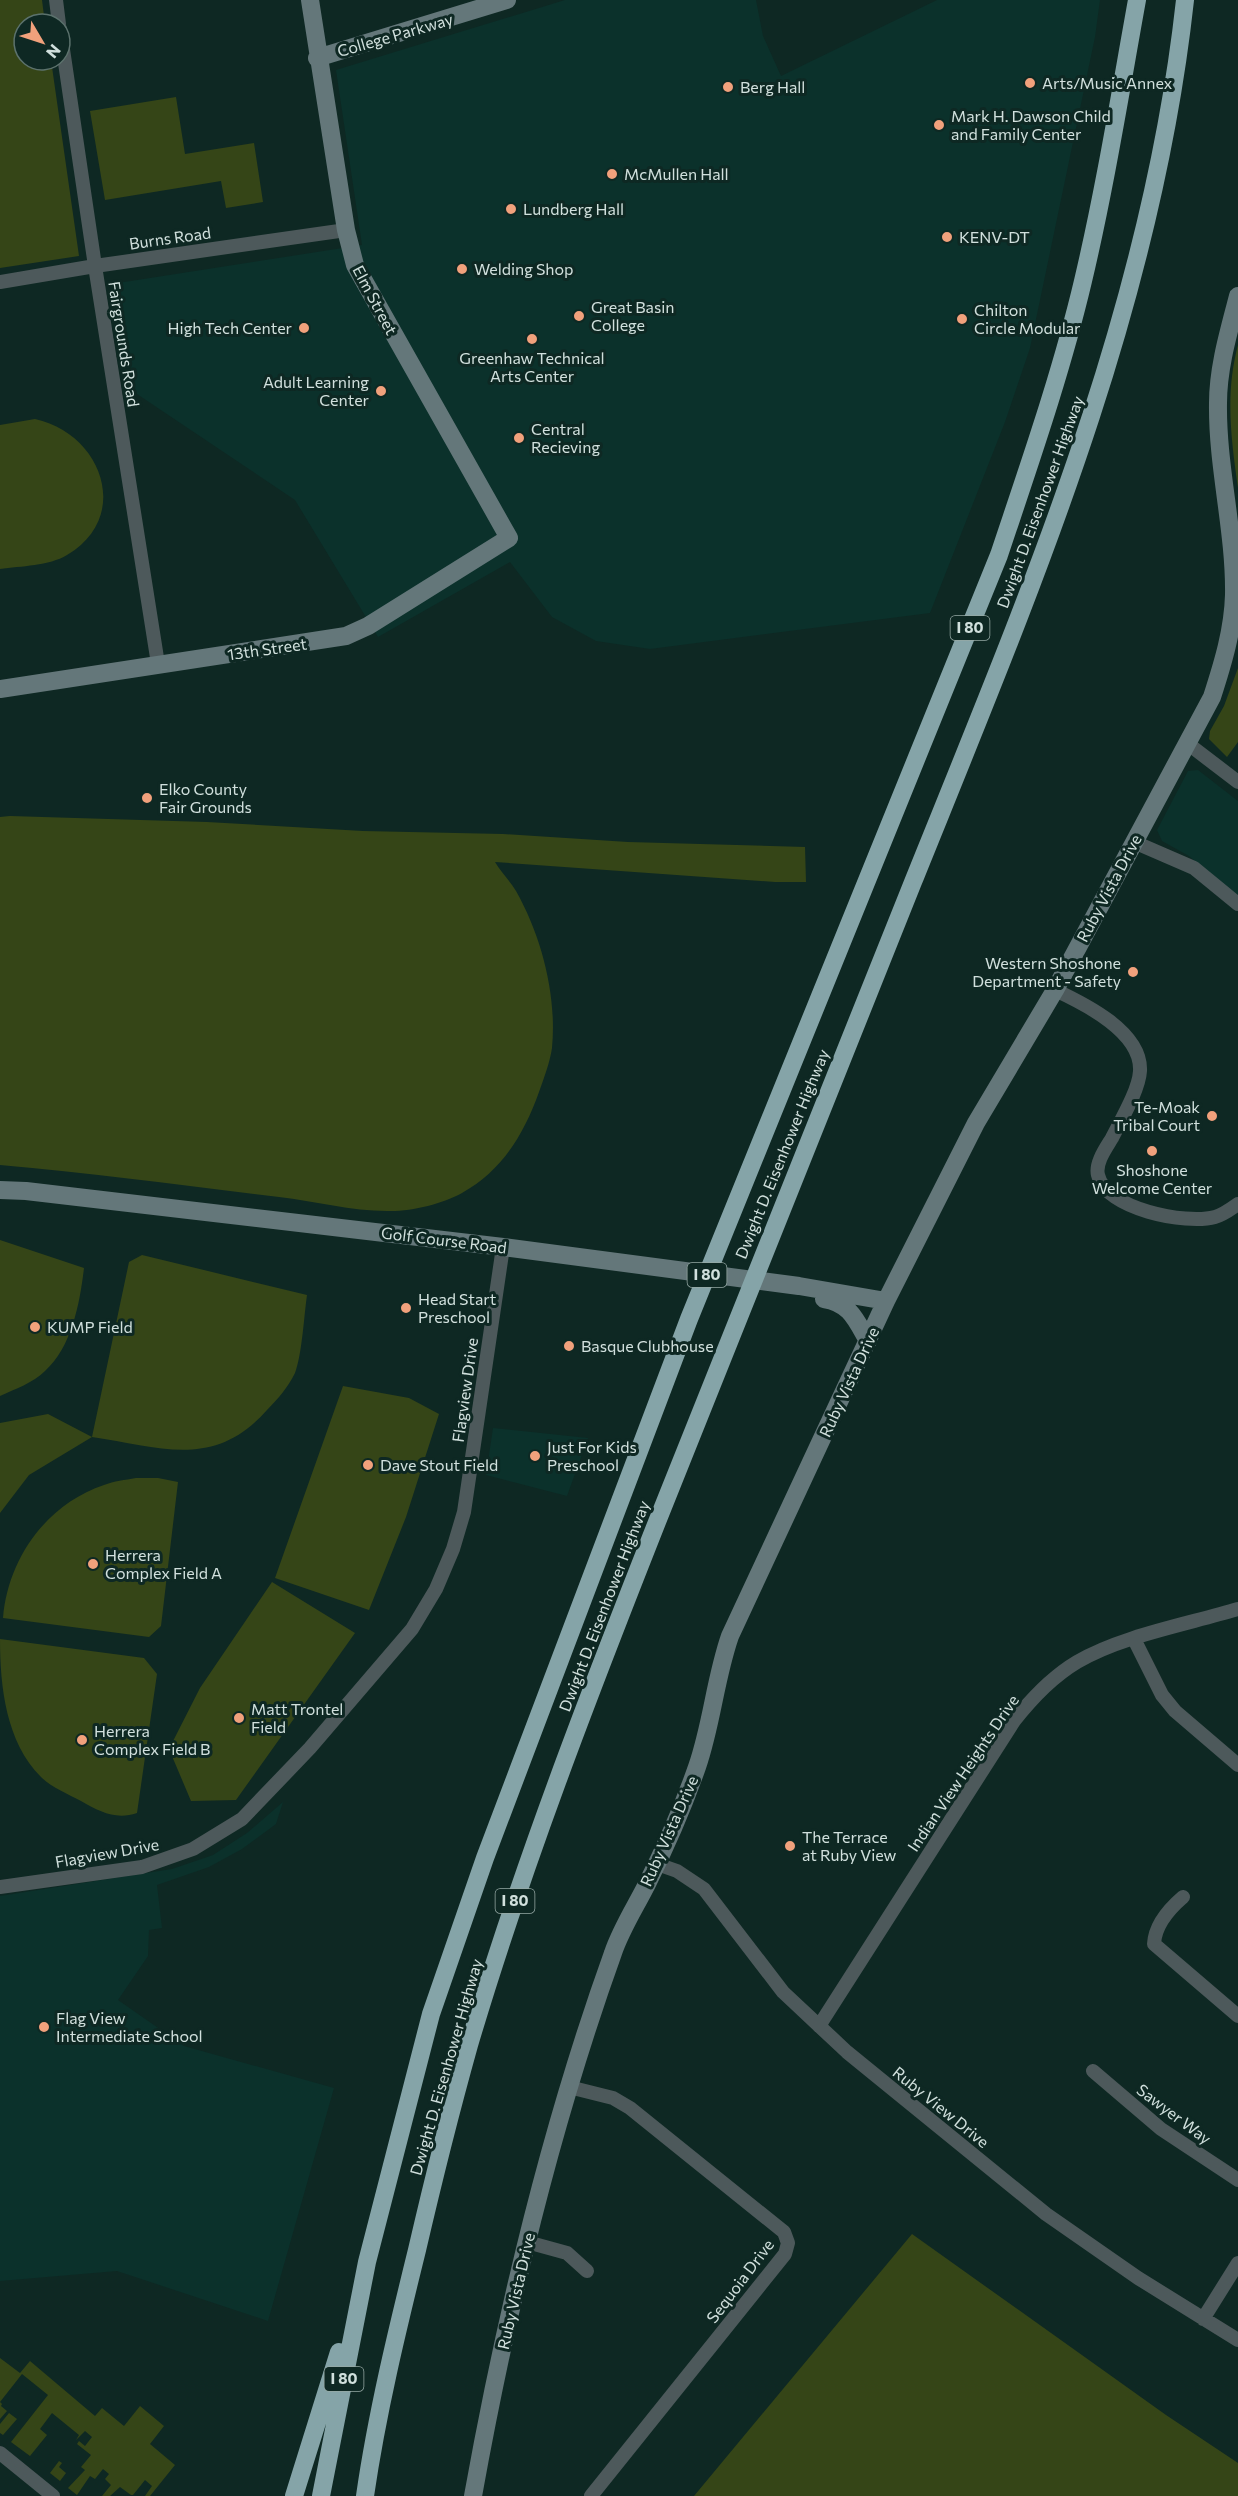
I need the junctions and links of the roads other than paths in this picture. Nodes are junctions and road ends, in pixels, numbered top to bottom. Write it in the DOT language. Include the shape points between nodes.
graph roads {
  1 [pos="310,0"];
  2 [pos="507,0"];
  3 [pos="1137,0"];
  4 [pos="463,7"];
  5 [pos="1184,8"];
  6 [pos="317,58"];
  7 [pos="66,72"];
  8 [pos="346,230"];
  9 [pos="95,266"];
  10 [pos="0,282"];
  11 [pos="1238,296"];
  12 [pos="509,538"];
  13 [pos="158,664"];
  14 [pos="0,689"];
  15 [pos="1187,743"];
  16 [pos="1238,782"];
  17 [pos="1134,842"];
  18 [pos="1238,904"];
  19 [pos="1055,990"];
  20 [pos="0,1190"];
  21 [pos="1238,1204"];
  22 [pos="503,1247"];
  23 [pos="768,1281"];
  24 [pos="886,1301"];
  25 [pos="868,1341"];
  26 [pos="1238,1610"];
  27 [pos="1134,1639"];
  28 [pos="1238,1765"];
  29 [pos="657,1863"];
  30 [pos="0,1887"];
  31 [pos="1183,1897"];
  32 [pos="1238,2016"];
  33 [pos="819,2026"];
  34 [pos="1093,2071"];
  35 [pos="569,2087"];
  36 [pos="1238,2180"];
  37 [pos="527,2242"];
  38 [pos="367,2262"];
  39 [pos="1238,2263"];
  40 [pos="587,2271"];
  41 [pos="1203,2319"];
  42 [pos="1238,2340"];
  43 [pos="0,2453"];
  44 [pos="53,2496"];
  45 [pos="294,2496"];
  46 [pos="321,2496"];
  47 [pos="365,2496"];
  48 [pos="473,2496"];
  49 [pos="591,2496"];
  1 -- 6 [label="street, Elm Street"];
  2 -- 4 [label="street, College Parkway"];
  3 -- 38 [label="highway, Dwight D. Eisenhower Highway / I 80" via="1083,283 999,555 689,1319 493,1836 435,2003"];
  4 -- 6 [label="street, College Parkway"];
  5 -- 47 [label="highway, Dwight D. Eisenhower Highway / I 80" via="1150,208 1125,309 1089,428 1039,570 767,1242 614,1631 525,1872 447,2124 383,2397"];
  6 -- 8 [label="street, Elm Street"];
  7 -- 9 [label="street, Fairgrounds Road"];
  8 -- 9 [label="street, Burns Road"];
  8 -- 12 [label="street, Elm Street" via="362,281"];
  9 -- 10 [label="street, Burns Road"];
  9 -- 13 [label="street, Fairgrounds Road"];
  11 -- 15 [label="street, Ruby Vista Drive" via="1221,364 1218,401 1218,436 1233,569 1231,624 1212,697"];
  12 -- 13 [label="street, 13th Street" via="346,636"];
  13 -- 14 [label="street, 13th Street"];
  15 -- 16 [label="street"];
  15 -- 17 [label="street, Ruby Vista Drive"];
  17 -- 18 [label="street" via="1194,868"];
  17 -- 19 [label="street, Ruby Vista Drive"];
  19 -- 21 [label="street" via="1124,1032 1137,1056 1137,1083 1097,1173 1109,1194 1128,1205 1194,1220 1216,1217"];
  19 -- 24 [label="street, Ruby Vista Drive" via="976,1124"];
  20 -- 22 [label="street, Golf Course Road"];
  22 -- 23 [label="street, Golf Course Road"];
  22 -- 30 [label="street, Flagview Drive" via="464,1512 436,1589 412,1629 310,1748 242,1819 217,1836 142,1867"];
  23 -- 24 [label="street, Golf Course Road"];
  23 -- 25 [label="street" via="844,1306"];
  24 -- 25 [label="street, Ruby Vista Drive"];
  25 -- 29 [label="street, Ruby Vista Drive" via="730,1636 719,1667 698,1765"];
  26 -- 27 [label="street, Indian View Heights Drive"];
  27 -- 28 [label="street" via="1162,1695 1175,1712"];
  27 -- 33 [label="street, Indian View Heights Drive" via="1077,1662 1026,1706"];
  29 -- 33 [label="street, Ruby View Drive" via="704,1889 783,1992"];
  29 -- 35 [label="street, Ruby Vista Drive" via="614,1950"];
  31 -- 32 [label="street" via="1165,1916 1154,1944"];
  33 -- 41 [label="street, Ruby View Drive" via="1046,2214"];
  34 -- 36 [label="street, Sawyer Way" via="1161,2129"];
  35 -- 37 [label="street, Ruby Vista Drive"];
  35 -- 49 [label="street, Sequoia Drive" via="613,2098 630,2108 784,2232 788,2243 785,2254"];
  37 -- 40 [label="street" via="567,2253"];
  37 -- 48 [label="street, Ruby Vista Drive" via="489,2406"];
  38 -- 45 [label="highway"];
  38 -- 46 [label="highway, Dwight D. Eisenhower Highway / I 80"];
  39 -- 41 [label="street"];
  41 -- 42 [label="street, Ruby View Drive"];
  43 -- 44 [label="street"];
}
